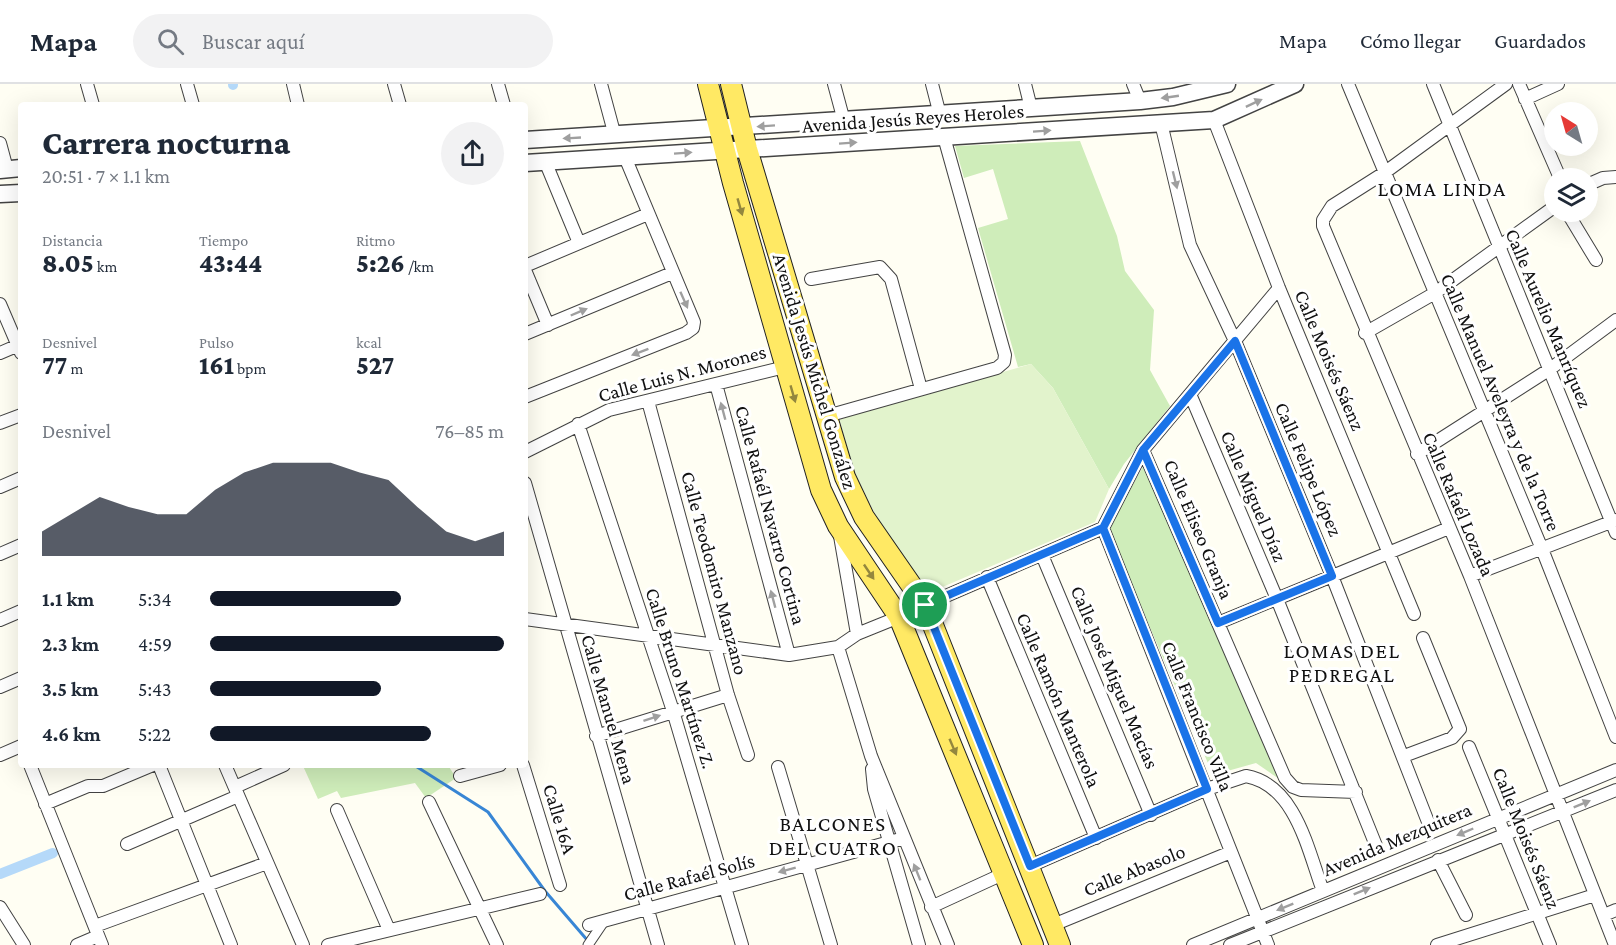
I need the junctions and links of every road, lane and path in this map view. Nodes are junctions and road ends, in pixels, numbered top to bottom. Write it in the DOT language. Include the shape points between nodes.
graph roads {
  1 [pos="87,84"];
  2 [pos="187,84"];
  3 [pos="293,84"];
  4 [pos="394,84"];
  5 [pos="498,84"];
  6 [pos="601,84"];
  7 [pos="708,84"];
  8 [pos="731,84"];
  9 [pos="834,84"];
  10 [pos="932,84"];
  11 [pos="1025,84"];
  12 [pos="1133,84"];
  13 [pos="1227,84"];
  14 [pos="1348,84"];
  15 [pos="1433,84"];
  16 [pos="1506,84"];
  17 [pos="1519,84"];
  18 [pos="1558,84"];
  19 [pos="1286,86"];
  20 [pos="1525,99"];
  21 [pos="1140,101"];
  22 [pos="92,102"];
  23 [pos="192,102"];
  24 [pos="297,102"];
  25 [pos="399,102"];
  26 [pos="503,102"];
  27 [pos="1031,108"];
  28 [pos="940,115"];
  29 [pos="1214,120"];
  30 [pos="844,121"];
  31 [pos="1161,123"];
  32 [pos="1450,126"];
  33 [pos="742,128"];
  34 [pos="720,130"];
  35 [pos="615,135"];
  36 [pos="944,137"];
  37 [pos="528,140"];
  38 [pos="0,143"];
  39 [pos="747,149"];
  40 [pos="725,150"];
  41 [pos="625,157"];
  42 [pos="545,161"];
  43 [pos="528,162"];
  44 [pos="1556,168"];
  45 [pos="9,169"];
  46 [pos="1384,173"];
  47 [pos="1616,177"];
  48 [pos="1598,180"];
  49 [pos="18,193"];
  50 [pos="0,194"];
  51 [pos="648,214"];
  52 [pos="1544,215"];
  53 [pos="1573,222"];
  54 [pos="579,243"];
  55 [pos="1499,249"];
  56 [pos="1596,260"];
  57 [pos="528,267"];
  58 [pos="672,273"];
  59 [pos="528,275"];
  60 [pos="811,279"];
  61 [pos="1279,288"];
  62 [pos="1435,293"];
  63 [pos="0,304"];
  64 [pos="1616,320"];
  65 [pos="548,325"];
  66 [pos="528,333"];
  67 [pos="1365,333"];
  68 [pos="1235,341"];
  69 [pos="18,344"];
  70 [pos="18,348"];
  71 [pos="0,353"];
  72 [pos="785,367"];
  73 [pos="1550,369"];
  74 [pos="716,384"];
  75 [pos="921,389"];
  76 [pos="1190,394"];
  77 [pos="528,396"];
  78 [pos="648,401"];
  79 [pos="1484,412"];
  80 [pos="18,416"];
  81 [pos="826,416"];
  82 [pos="0,423"];
  83 [pos="578,424"];
  84 [pos="528,450"];
  85 [pos="1143,450"];
  86 [pos="1417,454"];
  87 [pos="18,479"];
  88 [pos="0,487"];
  89 [pos="528,494"];
  90 [pos="1614,525"];
  91 [pos="838,526"];
  92 [pos="1103,528"];
  93 [pos="1449,528"];
  94 [pos="18,546"];
  95 [pos="1542,549"];
  96 [pos="1389,552"];
  97 [pos="0,554"];
  98 [pos="1042,555"];
  99 [pos="1332,576"];
  100 [pos="1470,576"];
  101 [pos="987,577"];
  102 [pos="1277,599"];
  103 [pos="925,605"];
  104 [pos="18,612"];
  105 [pos="1414,614"];
  106 [pos="899,616"];
  107 [pos="528,619"];
  108 [pos="0,620"];
  109 [pos="1218,623"];
  110 [pos="564,624"];
  111 [pos="857,634"];
  112 [pos="648,637"];
  113 [pos="1423,638"];
  114 [pos="716,646"];
  115 [pos="838,647"];
  116 [pos="789,655"];
  117 [pos="18,679"];
  118 [pos="0,687"];
  119 [pos="728,695"];
  120 [pos="673,711"];
  121 [pos="596,736"];
  122 [pos="1616,736"];
  123 [pos="18,747"];
  124 [pos="1469,747"];
  125 [pos="0,755"];
  126 [pos="748,755"];
  127 [pos="871,756"];
  128 [pos="1404,756"];
  129 [pos="778,767"];
  130 [pos="31,768"];
  131 [pos="146,768"];
  132 [pos="160,768"];
  133 [pos="226,768"];
  134 [pos="279,768"];
  135 [pos="490,768"];
  136 [pos="524,768"];
  137 [pos="1616,770"];
  138 [pos="460,777"];
  139 [pos="1207,789"];
  140 [pos="1616,790"];
  141 [pos="236,792"];
  142 [pos="1356,792"];
  143 [pos="1555,794"];
  144 [pos="429,802"];
  145 [pos="45,804"];
  146 [pos="337,810"];
  147 [pos="1562,812"];
  148 [pos="1151,815"];
  149 [pos="1498,819"];
  150 [pos="180,822"];
  151 [pos="1430,827"];
  152 [pos="1504,835"];
  153 [pos="904,838"];
  154 [pos="1096,838"];
  155 [pos="889,843"];
  156 [pos="128,844"];
  157 [pos="1377,848"];
  158 [pos="1231,852"];
  159 [pos="1438,860"];
  160 [pos="267,863"];
  161 [pos="807,865"];
  162 [pos="1030,866"];
  163 [pos="1005,873"];
  164 [pos="206,885"];
  165 [pos="560,885"];
  166 [pos="725,887"];
  167 [pos="1323,891"];
  168 [pos="540,894"];
  169 [pos="1595,895"];
  170 [pos="0,907"];
  171 [pos="931,907"];
  172 [pos="480,908"];
  173 [pos="646,909"];
  174 [pos="1616,910"];
  175 [pos="1536,913"];
  176 [pos="1466,915"];
  177 [pos="1604,915"];
  178 [pos="1256,918"];
  179 [pos="603,923"];
  180 [pos="588,925"];
  181 [pos="1053,925"];
  182 [pos="389,930"];
  183 [pos="1263,933"];
  184 [pos="98,936"];
  185 [pos="24,945"];
  186 [pos="77,945"];
  187 [pos="231,945"];
  188 [pos="303,945"];
  189 [pos="328,945"];
  190 [pos="497,945"];
  191 [pos="588,945"];
  192 [pos="658,945"];
  193 [pos="742,945"];
  194 [pos="831,945"];
  195 [pos="920,945"];
  196 [pos="948,945"];
  197 [pos="1033,945"];
  198 [pos="1043,945"];
  199 [pos="1060,945"];
  200 [pos="1193,945"];
  201 [pos="1230,945"];
  202 [pos="1268,945"];
  203 [pos="1437,945"];
  204 [pos="1550,945"];
  205 [pos="1615,945"];
  1 -- 22 [label="street"];
  2 -- 23 [label="street"];
  3 -- 24 [label="street"];
  4 -- 25 [label="street"];
  5 -- 26 [label="street"];
  6 -- 35 [label="street"];
  7 -- 34 [label="main road, Avenida Jesús Michel González"];
  8 -- 33 [label="main road, Avenida Jesús Michel González"];
  9 -- 30 [label="street"];
  10 -- 28 [label="street"];
  11 -- 27 [label="street"];
  12 -- 21 [label="street"];
  13 -- 21 [label="street, Avenida Jesús Reyes Heroles, one-way"];
  14 -- 46 [label="street, Calle Manuel Aveleyra y de la Torre"];
  15 -- 32 [label="street, Calle Aurelio Manríquez"];
  16 -- 32 [label="street"];
  17 -- 20 [label="street"];
  18 -- 20 [label="street"];
  29 -- 19 [label="street, Avenida Jesús Reyes Heroles, one-way"];
  20 -- 44 [label="street"];
  21 -- 27 [label="street, Avenida Jesús Reyes Heroles"];
  27 -- 28 [label="street, Avenida Jesús Reyes Heroles"];
  28 -- 30 [label="street, Avenida Jesús Reyes Heroles"];
  29 -- 31 [label="street, Avenida Jesús Reyes Heroles"];
  29 -- 61 [label="street, Calle Moisés Sáenz"];
  30 -- 33 [label="street, Avenida Jesús Reyes Heroles, one-way"];
  36 -- 31 [label="street, Avenida Jesús Reyes Heroles, one-way"];
  31 -- 68 [label="street, Calle Felipe López, one-way" via="1190,245"];
  32 -- 46 [label="street"];
  32 -- 55 [label="street, Calle Aurelio Manríquez"];
  33 -- 34 [label="street, Avenida Jesús Reyes Heroles"];
  33 -- 39 [label="main road, Avenida Jesús Michel González"];
  34 -- 35 [label="street, Avenida Jesús Reyes Heroles"];
  34 -- 40 [label="main road, Avenida Jesús Michel González"];
  35 -- 37 [label="street, Avenida Jesús Reyes Heroles, one-way"];
  39 -- 36 [label="street, Avenida Jesús Reyes Heroles, one-way"];
  36 -- 75 [label="street" via="1005,355 997,368"];
  38 -- 45 [label="street"];
  39 -- 40 [label="street, Avenida Jesús Reyes Heroles"];
  39 -- 81 [label="main road, Avenida Jesús Michel González"];
  41 -- 40 [label="street, Avenida Jesús Reyes Heroles, one-way"];
  40 -- 72 [label="main road, Avenida Jesús Michel González, one-way"];
  41 -- 42 [label="street, Avenida Jesús Reyes Heroles"];
  41 -- 51 [label="street"];
  42 -- 43 [label="street, Avenida Jesús Reyes Heroles"];
  42 -- 54 [label="street"];
  46 -- 62 [label="street, Calle Manuel Aveleyra y de la Torre"];
  46 -- 67 [label="street, Calle Rafaél Lozada" via="1339,201 1327,212 1323,226"];
  47 -- 48 [label="street"];
  49 -- 50 [label="street"];
  51 -- 54 [label="street"];
  51 -- 58 [label="street"];
  52 -- 55 [label="street"];
  53 -- 56 [label="street"];
  54 -- 57 [label="street"];
  55 -- 62 [label="street"];
  55 -- 73 [label="street, Calle Aurelio Manríquez"];
  65 -- 58 [label="street, one-way"];
  58 -- 77 [label="street, one-way" via="694,322 693,328"];
  59 -- 65 [label="street"];
  60 -- 75 [label="street" via="880,267 887,272"];
  61 -- 68 [label="street"];
  61 -- 96 [label="street, Calle Moisés Sáenz"];
  62 -- 67 [label="street"];
  62 -- 79 [label="street, Calle Manuel Aveleyra y de la Torre"];
  63 -- 69 [label="street"];
  64 -- 73 [label="street"];
  65 -- 66 [label="street"];
  67 -- 86 [label="street, Calle Rafaél Lozada"];
  68 -- 76 [label="street"];
  68 -- 99 [label="street, Calle Felipe López"];
  70 -- 71 [label="street"];
  72 -- 74 [label="street, Calle Luis N. Morones"];
  72 -- 91 [label="main road, Avenida Jesús Michel González, one-way" via="821,490"];
  73 -- 79 [label="street"];
  73 -- 90 [label="street, Calle Aurelio Manríquez"];
  74 -- 78 [label="street, Calle Luis N. Morones"];
  116 -- 74 [label="street, Calle Rafaél Navarro Cortina, one-way"];
  75 -- 81 [label="street"];
  76 -- 85 [label="street"];
  76 -- 102 [label="street, Calle Miguel Díaz"];
  78 -- 83 [label="street, Calle Luis N. Morones" via="609,410"];
  78 -- 114 [label="street, Calle Teodomiro Manzano"];
  79 -- 86 [label="street"];
  79 -- 95 [label="street, Calle Manuel Aveleyra y de la Torre"];
  80 -- 82 [label="street"];
  81 -- 103 [label="main road, Avenida Jesús Michel González" via="845,477 864,518"];
  83 -- 84 [label="street, Calle Luis N. Morones"];
  83 -- 112 [label="street, Calle Bruno Martínez Z."];
  85 -- 92 [label="street"];
  85 -- 109 [label="street, Calle Eliseo Granja"];
  86 -- 93 [label="street, Calle Rafaél Lozada"];
  87 -- 88 [label="street"];
  89 -- 110 [label="street, Calle Manuel Mena"];
  90 -- 95 [label="street"];
  91 -- 106 [label="main road, Avenida Jesús Michel González, one-way"];
  91 -- 111 [label="street"];
  92 -- 98 [label="street"];
  92 -- 139 [label="street, Calle Francisco Villa"];
  93 -- 96 [label="street"];
  93 -- 100 [label="street, Calle Rafaél Lozada"];
  94 -- 97 [label="street"];
  95 -- 100 [label="street"];
  95 -- 122 [label="street, Calle Manuel Aveleyra y de la Torre"];
  96 -- 99 [label="street"];
  96 -- 105 [label="street, Calle Moisés Sáenz"];
  98 -- 101 [label="street"];
  98 -- 148 [label="street, Calle José Miguel Macías"];
  99 -- 102 [label="street"];
  99 -- 128 [label="street, Calle Felipe López"];
  100 -- 143 [label="street, Calle Rafaél Lozada"];
  101 -- 103 [label="street"];
  101 -- 154 [label="street, Calle Ramón Manterola"];
  102 -- 109 [label="street"];
  102 -- 142 [label="street, Calle Miguel Díaz"];
  103 -- 162 [label="main road, Avenida Jesús Michel González"];
  104 -- 108 [label="street"];
  106 -- 111 [label="street"];
  106 -- 163 [label="main road, Avenida Jesús Michel González, one-way"];
  107 -- 110 [label="street"];
  109 -- 142 [label="street, Calle Eliseo Granja" via="1285,778 1301,790"];
  110 -- 112 [label="street"];
  110 -- 121 [label="street, Calle Manuel Mena"];
  111 -- 115 [label="street"];
  112 -- 114 [label="street"];
  112 -- 120 [label="street, Calle Bruno Martínez Z."];
  113 -- 128 [label="street" via="1459,733"];
  114 -- 116 [label="street"];
  114 -- 119 [label="street, Calle Teodomiro Manzano"];
  115 -- 116 [label="street"];
  115 -- 127 [label="street"];
  117 -- 118 [label="street"];
  119 -- 120 [label="street"];
  119 -- 126 [label="street, Calle Teodomiro Manzano"];
  121 -- 120 [label="street, one-way"];
  120 -- 166 [label="street, Calle Bruno Martínez Z."];
  121 -- 173 [label="street, Calle Manuel Mena"];
  123 -- 125 [label="street"];
  124 -- 149 [label="street, Calle Moisés Sáenz"];
  127 -- 153 [label="street"];
  127 -- 155 [label="street" via="874,789"];
  128 -- 151 [label="street, Calle Felipe López"];
  129 -- 161 [label="street"];
  130 -- 145 [label="street"];
  131 -- 145 [label="street"];
  132 -- 150 [label="street"];
  133 -- 141 [label="street"];
  134 -- 141 [label="street"];
  135 -- 138 [label="street"];
  136 -- 165 [label="street, Calle 16A"];
  137 -- 143 [label="street, Avenida Mezquitera"];
  139 -- 148 [label="street"];
  139 -- 158 [label="street, Calle Francisco Villa"];
  139 -- 167 [label="street" via="1246,776 1278,793 1297,822"];
  147 -- 140 [label="street, Avenida Mezquitera, one-way"];
  141 -- 150 [label="street"];
  141 -- 160 [label="street"];
  142 -- 157 [label="street, Calle Miguel Díaz"];
  143 -- 147 [label="street, Calle Rafaél Lozada"];
  143 -- 149 [label="street, Avenida Mezquitera"];
  144 -- 172 [label="street"];
  145 -- 184 [label="street"];
  146 -- 182 [label="street"];
  147 -- 152 [label="street, Avenida Mezquitera"];
  147 -- 169 [label="street, Calle Rafaél Lozada"];
  148 -- 154 [label="street"];
  149 -- 152 [label="street, Calle Moisés Sáenz"];
  149 -- 167 [label="street, Avenida Mezquitera, one-way"];
  150 -- 156 [label="street"];
  150 -- 164 [label="street"];
  152 -- 159 [label="street, Avenida Mezquitera"];
  152 -- 175 [label="street, Calle Moisés Sáenz"];
  153 -- 155 [label="street, Calle Rafaél Solís"];
  171 -- 153 [label="street, one-way"];
  154 -- 162 [label="street"];
  155 -- 161 [label="street, Calle Rafaél Solís"];
  155 -- 195 [label="street"];
  158 -- 178 [label="street, Calle Francisco Villa"];
  158 -- 181 [label="street, Calle Abasolo"];
  159 -- 176 [label="street"];
  183 -- 159 [label="street, Avenida Mezquitera, one-way"];
  160 -- 164 [label="street"];
  160 -- 188 [label="street"];
  161 -- 166 [label="street, Calle Rafaél Solís, one-way"];
  161 -- 194 [label="street"];
  162 -- 181 [label="main road, Avenida Jesús Michel González"];
  163 -- 171 [label="street"];
  163 -- 197 [label="main road, Avenida Jesús Michel González"];
  163 -- 198 [label="main road" via="1025,901"];
  164 -- 184 [label="street"];
  164 -- 187 [label="street"];
  166 -- 173 [label="street, Calle Rafaél Solís"];
  166 -- 193 [label="street, Calle Bruno Martínez Z."];
  167 -- 178 [label="street, Avenida Mezquitera, one-way"];
  168 -- 172 [label="street"];
  169 -- 175 [label="street"];
  169 -- 177 [label="street, Calle Rafaél Lozada"];
  170 -- 185 [label="street"];
  171 -- 196 [label="street"];
  172 -- 182 [label="street"];
  172 -- 190 [label="street"];
  173 -- 179 [label="street, Calle Rafaél Solís"];
  173 -- 192 [label="street, Calle Manuel Mena"];
  174 -- 177 [label="street"];
  175 -- 203 [label="street"];
  175 -- 204 [label="street, Calle Moisés Sáenz"];
  177 -- 205 [label="street, Calle Rafaél Lozada"];
  178 -- 183 [label="street, Calle Francisco Villa"];
  178 -- 200 [label="street, Avenida Mezquitera"];
  179 -- 180 [label="street, Calle Rafaél Solís"];
  179 -- 191 [label="street"];
  181 -- 199 [label="main road, Avenida Jesús Michel González"];
  182 -- 189 [label="street"];
  183 -- 201 [label="street, Avenida Mezquitera"];
  183 -- 202 [label="street, Calle Francisco Villa"];
  184 -- 186 [label="street"];
}
